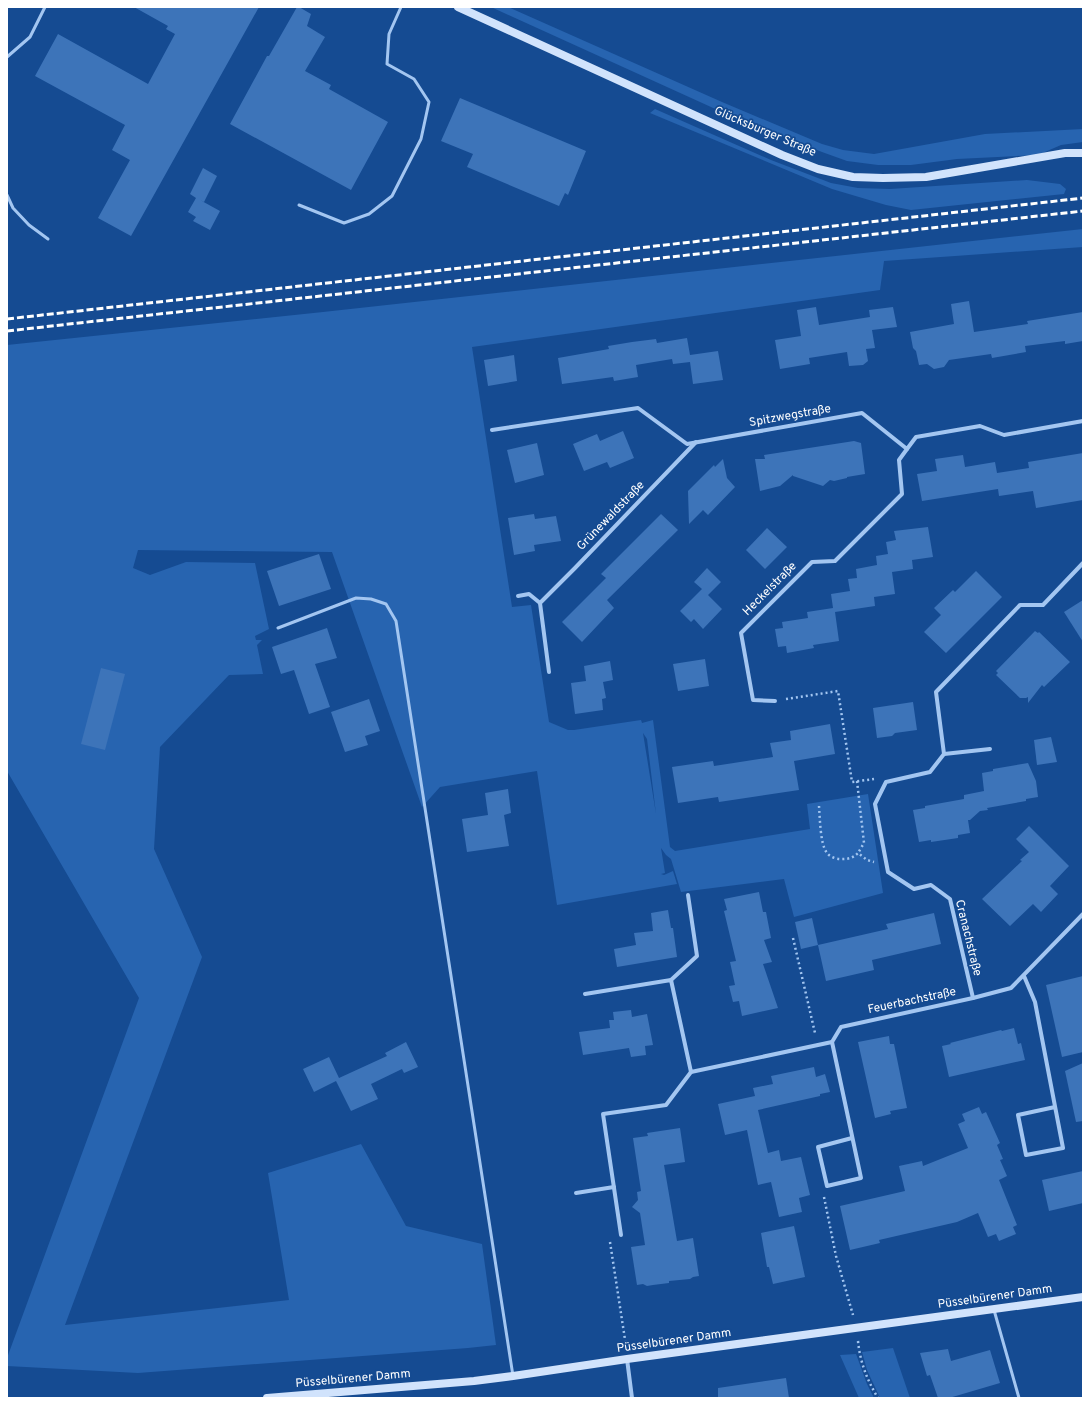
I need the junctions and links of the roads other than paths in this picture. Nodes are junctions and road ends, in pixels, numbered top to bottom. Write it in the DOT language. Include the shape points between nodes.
graph roads {
  1 [pos="45,7"];
  2 [pos="401,7"];
  3 [pos="458,7"];
  4 [pos="7,57"];
  5 [pos="1083,153"];
  6 [pos="7,194"];
  7 [pos="299,205"];
  8 [pos="48,239"];
  9 [pos="1083,421"];
  10 [pos="492,430"];
  11 [pos="696,442"];
  12 [pos="907,449"];
  13 [pos="1083,563"];
  14 [pos="518,596"];
  15 [pos="540,603"];
  16 [pos="278,628"];
  17 [pos="549,672"];
  18 [pos="775,701"];
  19 [pos="990,749"];
  20 [pos="944,754"];
  21 [pos="688,896"];
  22 [pos="1083,914"];
  23 [pos="1024,976"];
  24 [pos="671,980"];
  25 [pos="585,994"];
  26 [pos="973,998"];
  27 [pos="832,1042"];
  28 [pos="690,1072"];
  29 [pos="1055,1107"];
  30 [pos="852,1138"];
  31 [pos="614,1187"];
  32 [pos="576,1193"];
  33 [pos="621,1235"];
  34 [pos="1083,1298"];
  35 [pos="994,1310"];
  36 [pos="628,1359"];
  37 [pos="514,1376"];
  38 [pos="267,1398"];
  39 [pos="632,1398"];
  40 [pos="1019,1398"];
  1 -- 4 [label="lane" via="30,38"];
  2 -- 7 [label="lane" via="389,34 387,64 414,79 429,102 421,139 392,196 369,214 344,223"];
  3 -- 5 [label="main road, Glücksburger Straße" via="782,155 818,169 853,177 926,177 1066,153"];
  6 -- 8 [label="lane" via="13,208 29,225"];
  9 -- 12 [label="street" via="1004,435 980,426 916,437"];
  10 -- 11 [label="street, Spitzwegstraße" via="638,408 687,444"];
  11 -- 12 [label="street, Spitzwegstraße" via="862,412"];
  11 -- 15 [label="street, Grünewaldstraße"];
  12 -- 18 [label="street, Heckelstraße" via="898,460 902,494 835,561 812,562 741,633 753,700"];
  13 -- 20 [label="street" via="1043,605 1020,605 936,692"];
  14 -- 15 [label="street" via="529,594"];
  15 -- 17 [label="street"];
  16 -- 37 [label="lane" via="356,598 386,604 396,621"];
  19 -- 20 [label="street"];
  20 -- 26 [label="street, Cranachstraße" via="930,772 886,782 875,804 888,872 914,889 932,885 950,899"];
  21 -- 24 [label="street" via="697,956"];
  22 -- 23 [label="street, Feuerbachstraße"];
  23 -- 26 [label="street, Feuerbachstraße" via="1011,988"];
  23 -- 29 [label="street" via="1035,1002"];
  24 -- 25 [label="street"];
  24 -- 28 [label="street"];
  26 -- 27 [label="street, Feuerbachstraße" via="841,1027"];
  27 -- 28 [label="street"];
  27 -- 30 [label="street"];
  28 -- 31 [label="street" via="666,1105 603,1114"];
  29 -- 29 [label="street" via="1018,1115 1026,1155 1063,1148"];
  30 -- 30 [label="street" via="818,1146 827,1186 861,1178"];
  31 -- 32 [label="street"];
  31 -- 33 [label="street"];
  34 -- 35 [label="main road, Püsselbürener Damm"];
  35 -- 36 [label="main road, Püsselbürener Damm"];
  35 -- 40 [label="lane"];
  36 -- 37 [label="main road, Püsselbürener Damm"];
  36 -- 39 [label="street"];
  37 -- 38 [label="main road, Püsselbürener Damm"];
}
